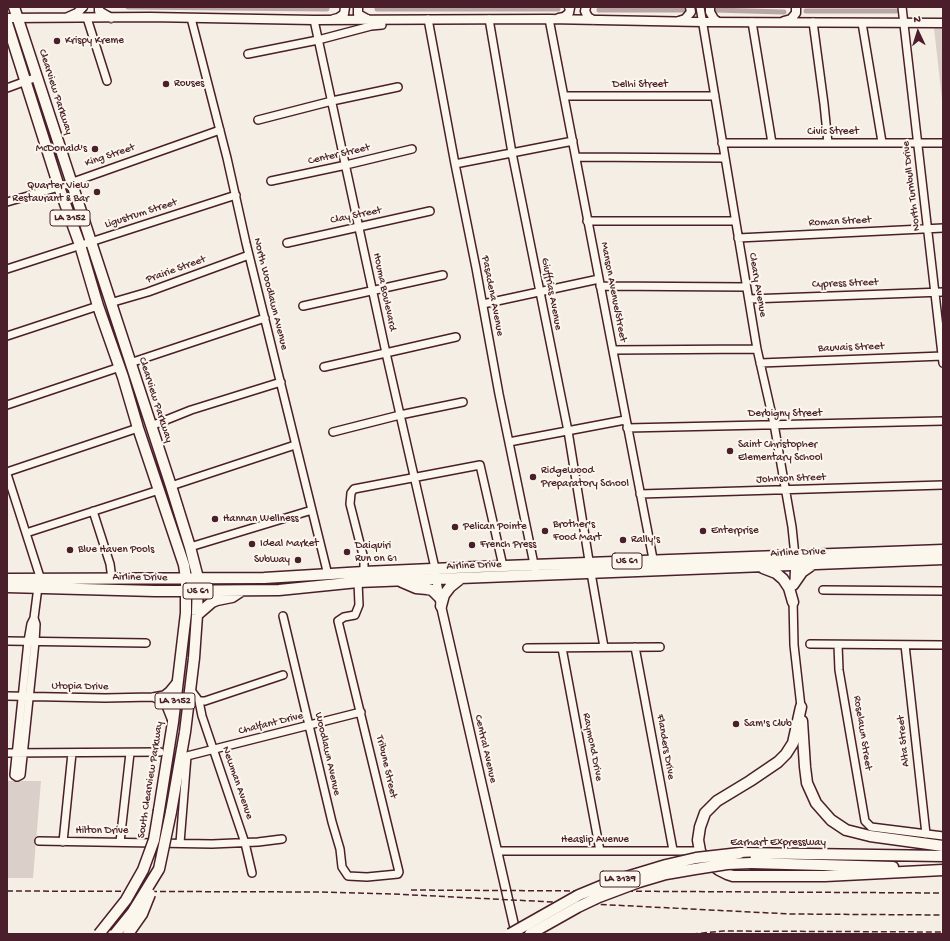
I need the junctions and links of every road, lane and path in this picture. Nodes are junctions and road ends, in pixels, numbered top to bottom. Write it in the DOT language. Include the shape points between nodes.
graph roads {
  1 [pos="89,7"];
  2 [pos="99,7"];
  3 [pos="346,7"];
  4 [pos="358,7"];
  5 [pos="569,7"];
  6 [pos="586,7"];
  7 [pos="690,7"];
  8 [pos="700,7"];
  9 [pos="710,7"];
  10 [pos="796,7"];
  11 [pos="902,7"];
  12 [pos="81,8"];
  13 [pos="13,16"];
  14 [pos="64,18"];
  15 [pos="87,18"];
  16 [pos="111,18"];
  17 [pos="191,18"];
  18 [pos="428,19"];
  19 [pos="488,19"];
  20 [pos="551,19"];
  21 [pos="314,20"];
  22 [pos="329,20"];
  23 [pos="373,20"];
  24 [pos="593,20"];
  25 [pos="782,21"];
  26 [pos="676,22"];
  27 [pos="702,22"];
  28 [pos="718,22"];
  29 [pos="752,22"];
  30 [pos="813,22"];
  31 [pos="862,23"];
  32 [pos="904,23"];
  33 [pos="943,23"];
  34 [pos="382,25"];
  35 [pos="318,40"];
  36 [pos="248,54"];
  37 [pos="38,77"];
  38 [pos="26,81"];
  39 [pos="107,81"];
  40 [pos="398,87"];
  41 [pos="7,88"];
  42 [pos="564,96"];
  43 [pos="715,96"];
  44 [pos="332,101"];
  45 [pos="258,120"];
  46 [pos="53,125"];
  47 [pos="41,129"];
  48 [pos="220,130"];
  49 [pos="573,141"];
  50 [pos="882,142"];
  51 [pos="918,142"];
  52 [pos="722,143"];
  53 [pos="772,143"];
  54 [pos="828,143"];
  55 [pos="943,143"];
  56 [pos="412,148"];
  57 [pos="512,153"];
  58 [pos="576,157"];
  59 [pos="724,158"];
  60 [pos="455,164"];
  61 [pos="346,165"];
  62 [pos="72,181"];
  63 [pos="271,181"];
  64 [pos="59,187"];
  65 [pos="236,195"];
  66 [pos="7,202"];
  67 [pos="430,211"];
  68 [pos="587,221"];
  69 [pos="735,221"];
  70 [pos="359,227"];
  71 [pos="943,228"];
  72 [pos="928,229"];
  73 [pos="738,238"];
  74 [pos="90,242"];
  75 [pos="287,243"];
  76 [pos="80,245"];
  77 [pos="249,255"];
  78 [pos="7,269"];
  79 [pos="442,275"];
  80 [pos="600,282"];
  81 [pos="746,287"];
  82 [pos="373,291"];
  83 [pos="540,292"];
  84 [pos="935,292"];
  85 [pos="943,292"];
  86 [pos="749,299"];
  87 [pos="110,303"];
  88 [pos="483,304"];
  89 [pos="98,306"];
  90 [pos="303,306"];
  91 [pos="266,318"];
  92 [pos="7,336"];
  93 [pos="456,337"];
  94 [pos="757,349"];
  95 [pos="613,350"];
  96 [pos="386,353"];
  97 [pos="943,358"];
  98 [pos="130,363"];
  99 [pos="760,363"];
  100 [pos="324,367"];
  101 [pos="121,372"];
  102 [pos="281,382"];
  103 [pos="463,402"];
  104 [pos="7,405"];
  105 [pos="400,415"];
  106 [pos="625,420"];
  107 [pos="943,421"];
  108 [pos="774,424"];
  109 [pos="151,426"];
  110 [pos="138,428"];
  111 [pos="626,428"];
  112 [pos="568,431"];
  113 [pos="334,432"];
  114 [pos="509,442"];
  115 [pos="295,445"];
  116 [pos="7,473"];
  117 [pos="414,477"];
  118 [pos="943,485"];
  119 [pos="171,486"];
  120 [pos="159,490"];
  121 [pos="786,490"];
  122 [pos="640,494"];
  123 [pos="312,510"];
  124 [pos="93,511"];
  125 [pos="26,533"];
  126 [pos="190,547"];
  127 [pos="943,550"];
  128 [pos="943,559"];
  129 [pos="795,560"];
  130 [pos="535,564"];
  131 [pos="814,564"];
  132 [pos="654,565"];
  133 [pos="503,566"];
  134 [pos="755,566"];
  135 [pos="435,568"];
  136 [pos="590,568"];
  137 [pos="364,572"];
  138 [pos="332,574"];
  139 [pos="535,576"];
  140 [pos="186,578"];
  141 [pos="198,578"];
  142 [pos="7,579"];
  143 [pos="112,579"];
  144 [pos="460,579"];
  145 [pos="436,580"];
  146 [pos="400,581"];
  147 [pos="358,582"];
  148 [pos="40,583"];
  149 [pos="793,585"];
  150 [pos="320,586"];
  151 [pos="7,587"];
  152 [pos="242,590"];
  153 [pos="823,590"];
  154 [pos="943,590"];
  155 [pos="186,591"];
  156 [pos="198,591"];
  157 [pos="440,602"];
  158 [pos="793,602"];
  159 [pos="197,615"];
  160 [pos="283,616"];
  161 [pos="7,641"];
  162 [pos="32,642"];
  163 [pos="146,644"];
  164 [pos="810,644"];
  165 [pos="838,645"];
  166 [pos="905,645"];
  167 [pos="943,645"];
  168 [pos="604,647"];
  169 [pos="635,647"];
  170 [pos="660,647"];
  171 [pos="527,648"];
  172 [pos="562,648"];
  173 [pos="283,675"];
  174 [pos="178,680"];
  175 [pos="190,689"];
  176 [pos="7,696"];
  177 [pos="26,696"];
  178 [pos="153,697"];
  179 [pos="199,702"];
  180 [pos="801,707"];
  181 [pos="361,712"];
  182 [pos="172,722"];
  183 [pos="310,726"];
  184 [pos="213,751"];
  185 [pos="7,752"];
  186 [pos="160,752"];
  187 [pos="20,753"];
  188 [pos="72,753"];
  189 [pos="130,753"];
  190 [pos="926,834"];
  191 [pos="943,836"];
  192 [pos="282,839"];
  193 [pos="39,841"];
  194 [pos="63,842"];
  195 [pos="120,842"];
  196 [pos="180,843"];
  197 [pos="245,843"];
  198 [pos="943,846"];
  199 [pos="673,850"];
  200 [pos="497,851"];
  201 [pos="600,851"];
  202 [pos="694,851"];
  203 [pos="943,856"];
  204 [pos="160,869"];
  205 [pos="943,869"];
  206 [pos="252,873"];
  207 [pos="367,877"];
  208 [pos="116,913"];
  209 [pos="93,934"];
  210 [pos="99,934"];
  211 [pos="115,934"];
  212 [pos="128,934"];
  213 [pos="510,934"];
  214 [pos="516,934"];
  215 [pos="530,934"];
  1 -- 15 [label="main road"];
  2 -- 16 [label="main road" via="99,11"];
  3 -- 22 [label="main road" via="344,14"];
  4 -- 23 [label="main road" via="358,14"];
  5 -- 20 [label="main road" via="569,13 564,17"];
  6 -- 24 [label="main road" via="588,17"];
  7 -- 26 [label="main road" via="691,12 685,19"];
  8 -- 27 [label="street, Cleary Avenue"];
  9 -- 28 [label="main road" via="710,12"];
  10 -- 25 [label="main road" via="796,13 791,19"];
  11 -- 32 [label="street, North Turnbull Drive"];
  12 -- 14 [label="main road"];
  13 -- 14 [label="main road"];
  13 -- 37 [label="highway, Clearview Parkway / LA 3152"];
  13 -- 38 [label="highway, LA 3152"];
  14 -- 15 [label="main road"];
  15 -- 16 [label="main road"];
  15 -- 39 [label="street"];
  16 -- 17 [label="main road"];
  17 -- 21 [label="main road"];
  17 -- 48 [label="street, North Woodlawn Avenue"];
  18 -- 19 [label="main road"];
  18 -- 23 [label="main road"];
  18 -- 60 [label="street, Pasadena Avenue"];
  19 -- 20 [label="main road"];
  19 -- 57 [label="street, Giuffrias Avenue"];
  20 -- 24 [label="main road"];
  20 -- 42 [label="street, Manson Avenue/Street"];
  21 -- 22 [label="main road"];
  21 -- 35 [label="street, Houma Boulevard"];
  22 -- 23 [label="main road"];
  24 -- 26 [label="main road"];
  25 -- 29 [label="main road"];
  25 -- 30 [label="main road"];
  26 -- 27 [label="main road"];
  27 -- 28 [label="main road"];
  27 -- 43 [label="street, Cleary Avenue"];
  28 -- 29 [label="main road"];
  29 -- 53 [label="street"];
  30 -- 31 [label="main road"];
  30 -- 54 [label="street"];
  31 -- 32 [label="main road"];
  31 -- 50 [label="street"];
  32 -- 33 [label="main road"];
  32 -- 51 [label="street, North Turnbull Drive"];
  34 -- 35 [label="street"];
  35 -- 36 [label="street"];
  35 -- 44 [label="street, Houma Boulevard"];
  37 -- 38 [label="street"];
  37 -- 46 [label="highway, Clearview Parkway / LA 3152"];
  38 -- 41 [label="street"];
  38 -- 47 [label="highway, LA 3152"];
  40 -- 44 [label="street"];
  42 -- 43 [label="street, Delhi Street"];
  42 -- 49 [label="street, Manson Avenue/Street"];
  43 -- 52 [label="street, Cleary Avenue"];
  44 -- 45 [label="street"];
  44 -- 61 [label="street, Houma Boulevard"];
  46 -- 47 [label="highway"];
  46 -- 62 [label="highway, Clearview Parkway / LA 3152"];
  47 -- 64 [label="highway, LA 3152"];
  48 -- 62 [label="street, King Street"];
  48 -- 65 [label="street, North Woodlawn Avenue"];
  49 -- 57 [label="street"];
  49 -- 58 [label="street, Manson Avenue/Street"];
  50 -- 51 [label="street, Civic Street"];
  50 -- 54 [label="street, Civic Street"];
  51 -- 55 [label="street, Civic Street"];
  51 -- 72 [label="street, North Turnbull Drive"];
  52 -- 53 [label="street, Civic Street"];
  52 -- 59 [label="street, Cleary Avenue"];
  53 -- 54 [label="street, Civic Street"];
  56 -- 61 [label="street, Center Street"];
  57 -- 60 [label="street"];
  57 -- 83 [label="street, Giuffrias Avenue"];
  58 -- 59 [label="street"];
  58 -- 68 [label="street, Manson Avenue/Street"];
  59 -- 69 [label="street, Cleary Avenue"];
  60 -- 88 [label="street, Pasadena Avenue"];
  61 -- 63 [label="street, Center Street"];
  61 -- 70 [label="street, Houma Boulevard"];
  62 -- 64 [label="street, King Street"];
  62 -- 74 [label="highway, Clearview Parkway / LA 3152"];
  64 -- 66 [label="street, King Street"];
  64 -- 76 [label="highway, LA 3152"];
  65 -- 74 [label="street, Ligustrum Street"];
  65 -- 77 [label="street, North Woodlawn Avenue"];
  67 -- 70 [label="street, Clay Street"];
  68 -- 69 [label="street"];
  68 -- 80 [label="street, Manson Avenue/Street"];
  69 -- 73 [label="street, Cleary Avenue"];
  70 -- 75 [label="street, Clay Street"];
  70 -- 82 [label="street, Houma Boulevard"];
  71 -- 72 [label="street, Roman Street"];
  72 -- 73 [label="street, Roman Street"];
  72 -- 84 [label="street, North Turnbull Drive"];
  73 -- 81 [label="street, Cleary Avenue"];
  74 -- 76 [label="street, Ligustrum Street"];
  74 -- 87 [label="highway, Clearview Parkway / LA 3152"];
  76 -- 78 [label="street, Ligustrum Street"];
  76 -- 89 [label="highway, LA 3152"];
  77 -- 87 [label="street, Prairie Street" via="148,292"];
  77 -- 91 [label="street, North Woodlawn Avenue"];
  79 -- 82 [label="street"];
  80 -- 81 [label="street"];
  80 -- 83 [label="street"];
  80 -- 95 [label="street, Manson Avenue/Street"];
  81 -- 86 [label="street, Cleary Avenue"];
  82 -- 90 [label="street"];
  82 -- 96 [label="street, Houma Boulevard"];
  83 -- 88 [label="street"];
  83 -- 112 [label="street, Giuffrias Avenue"];
  84 -- 85 [label="street, Cypress Street"];
  84 -- 86 [label="street, Cypress Street"];
  84 -- 97 [label="street, North Turnbull Drive"];
  86 -- 94 [label="street, Cleary Avenue"];
  87 -- 98 [label="highway, Clearview Parkway / LA 3152"];
  88 -- 114 [label="street, Pasadena Avenue"];
  89 -- 92 [label="street"];
  89 -- 101 [label="highway, LA 3152"];
  91 -- 98 [label="street"];
  91 -- 102 [label="street, North Woodlawn Avenue"];
  93 -- 96 [label="street"];
  94 -- 95 [label="street"];
  94 -- 99 [label="street, Cleary Avenue"];
  95 -- 106 [label="street, Manson Avenue/Street"];
  96 -- 100 [label="street"];
  96 -- 105 [label="street, Houma Boulevard"];
  97 -- 99 [label="street, Bauvais Street"];
  98 -- 109 [label="highway, Clearview Parkway / LA 3152"];
  99 -- 108 [label="street, Cleary Avenue"];
  101 -- 104 [label="street"];
  101 -- 109 [label="highway" via="129,384 142,423"];
  101 -- 110 [label="highway, LA 3152"];
  102 -- 109 [label="street" via="192,410"];
  102 -- 115 [label="street, North Woodlawn Avenue"];
  103 -- 105 [label="street"];
  105 -- 113 [label="street"];
  105 -- 117 [label="street, Houma Boulevard"];
  106 -- 111 [label="street, Manson Avenue/Street"];
  106 -- 112 [label="street"];
  107 -- 108 [label="street, Derbigny Street"];
  108 -- 111 [label="street, Derbigny Street"];
  108 -- 121 [label="street, Cleary Avenue"];
  109 -- 119 [label="highway, Clearview Parkway / LA 3152"];
  110 -- 116 [label="street"];
  110 -- 120 [label="highway, LA 3152"];
  111 -- 122 [label="street, Manson Avenue/Street"];
  112 -- 114 [label="street"];
  112 -- 136 [label="street, Giuffrias Avenue"];
  114 -- 130 [label="street, Pasadena Avenue"];
  115 -- 119 [label="street"];
  115 -- 123 [label="street, North Woodlawn Avenue"];
  116 -- 125 [label="street"];
  117 -- 133 [label="street" via="481,465"];
  117 -- 135 [label="street, Houma Boulevard"];
  117 -- 137 [label="street" via="354,489 350,504 364,559"];
  118 -- 121 [label="street, Johnson Street"];
  119 -- 126 [label="highway, Clearview Parkway / LA 3152"];
  120 -- 124 [label="street"];
  120 -- 140 [label="highway, LA 3152"];
  121 -- 122 [label="street, Johnson Street"];
  121 -- 129 [label="street, Cleary Avenue"];
  122 -- 132 [label="street, Manson Avenue/Street"];
  123 -- 126 [label="street"];
  123 -- 138 [label="street, North Woodlawn Avenue"];
  124 -- 125 [label="street"];
  124 -- 143 [label="street" via="112,571"];
  125 -- 148 [label="street"];
  126 -- 141 [label="highway, Clearview Parkway / LA 3152"];
  127 -- 129 [label="highway, Airline Drive / US 61"];
  128 -- 131 [label="highway, Airline Drive / US 61"];
  129 -- 131 [label="highway, Airline Drive / US 61"];
  129 -- 132 [label="highway, Airline Drive / US 61"];
  129 -- 134 [label="highway, Airline Drive / US 61"];
  129 -- 149 [label="street, Cleary Avenue"];
  130 -- 133 [label="highway, Airline Drive / US 61"];
  130 -- 136 [label="highway, Airline Drive / US 61"];
  130 -- 139 [label="street, Pasadena Avenue"];
  131 -- 149 [label="highway" via="802,572"];
  132 -- 134 [label="highway, Airline Drive / US 61"];
  132 -- 136 [label="highway, Airline Drive / US 61"];
  133 -- 135 [label="highway, Airline Drive / US 61"];
  134 -- 158 [label="highway" via="779,576 789,588"];
  135 -- 137 [label="highway, Airline Drive / US 61"];
  135 -- 145 [label="main road, Central Avenue"];
  136 -- 139 [label="highway, Airline Drive / US 61"];
  136 -- 168 [label="street, Giuffrias Avenue"];
  137 -- 138 [label="highway, Airline Drive / US 61"];
  138 -- 141 [label="highway, Airline Drive / US 61"];
  138 -- 150 [label="highway" via="323,579"];
  139 -- 144 [label="highway, Airline Drive / US 61"];
  140 -- 141 [label="highway, Airline Drive / US 61"];
  140 -- 143 [label="highway, Airline Drive / US 61"];
  140 -- 155 [label="highway, LA 3152"];
  141 -- 156 [label="highway, Clearview Parkway / LA 3152"];
  142 -- 148 [label="highway, Airline Drive / US 61"];
  143 -- 148 [label="highway, Airline Drive / US 61"];
  144 -- 145 [label="highway, Airline Drive / US 61"];
  144 -- 157 [label="highway" via="450,587"];
  145 -- 146 [label="highway, Airline Drive / US 61"];
  145 -- 157 [label="main road, Central Avenue"];
  146 -- 147 [label="highway, Airline Drive / US 61"];
  146 -- 157 [label="highway" via="416,588 432,590"];
  147 -- 150 [label="highway, Airline Drive / US 61"];
  147 -- 181 [label="street, Tribune Street" via="359,605 355,615 338,621"];
  148 -- 151 [label="highway, Airline Drive / US 61"];
  148 -- 155 [label="highway, Airline Drive / US 61"];
  148 -- 162 [label="street"];
  149 -- 158 [label="street, Cleary Avenue"];
  150 -- 152 [label="highway, Airline Drive / US 61"];
  152 -- 156 [label="highway, Airline Drive / US 61"];
  152 -- 159 [label="highway" via="232,597 212,602"];
  153 -- 154 [label="street"];
  155 -- 156 [label="highway, Airline Drive / US 61"];
  155 -- 174 [label="highway, South Clearview Parkway / LA 3152"];
  156 -- 159 [label="highway, Clearview Parkway / LA 3152"];
  157 -- 200 [label="main road, Central Avenue"];
  158 -- 180 [label="street, Cleary Avenue" via="794,645"];
  159 -- 175 [label="highway, Clearview Parkway / LA 3152"];
  160 -- 183 [label="street, Woodlawn Avenue"];
  161 -- 162 [label="street"];
  162 -- 163 [label="street"];
  162 -- 177 [label="street"];
  164 -- 165 [label="street"];
  165 -- 166 [label="street"];
  165 -- 190 [label="street, Roselawn Street" via="866,824 870,827"];
  166 -- 167 [label="street"];
  166 -- 190 [label="street, Alta Street"];
  168 -- 169 [label="street"];
  168 -- 172 [label="street"];
  169 -- 170 [label="street"];
  169 -- 199 [label="street, Flanders Drive"];
  171 -- 172 [label="street"];
  172 -- 201 [label="street, Raymond Drive"];
  173 -- 179 [label="street"];
  174 -- 178 [label="street, Utopia Drive" via="164,695"];
  174 -- 182 [label="highway, South Clearview Parkway / LA 3152"];
  175 -- 179 [label="street"];
  175 -- 204 [label="highway, Clearview Parkway / LA 3152, bridge"];
  176 -- 177 [label="street, Utopia Drive"];
  177 -- 178 [label="street, Utopia Drive"];
  177 -- 187 [label="street"];
  178 -- 182 [label="street" via="166,706"];
  179 -- 184 [label="street, Newman Avenue"];
  180 -- 198 [label="highway" via="807,783 816,803 831,820 846,830 870,836"];
  180 -- 205 [label="highway" via="793,742 786,754 761,774 718,801 705,813 698,840 704,858 733,876 825,876"];
  181 -- 183 [label="street, Chalfant Drive"];
  181 -- 207 [label="street, Tribune Street" via="399,872"];
  182 -- 208 [label="highway, South Clearview Parkway / LA 3152, bridge" via="154,840 143,870"];
  183 -- 184 [label="street, Chalfant Drive"];
  183 -- 207 [label="street, Woodlawn Avenue" via="340,849 342,867 348,876"];
  184 -- 196 [label="street, Chalfant Drive" via="187,756"];
  184 -- 197 [label="street, Newman Avenue"];
  185 -- 187 [label="street"];
  186 -- 189 [label="street"];
  187 -- 188 [label="street"];
  188 -- 189 [label="street"];
  188 -- 194 [label="street"];
  189 -- 195 [label="street"];
  190 -- 191 [label="street"];
  192 -- 197 [label="street, Hilton Drive"];
  193 -- 194 [label="street, Hilton Drive"];
  194 -- 195 [label="street, Hilton Drive"];
  195 -- 196 [label="street, Hilton Drive"];
  196 -- 197 [label="street, Hilton Drive"];
  197 -- 206 [label="street, Newman Avenue"];
  199 -- 201 [label="street, Heaslip Avenue"];
  199 -- 202 [label="street, Heaslip Avenue"];
  200 -- 201 [label="street, Heaslip Avenue"];
  200 -- 214 [label="main road, Central Avenue"];
  203 -- 213 [label="highway, Earhart Expressway / LA 3139, bridge" via="740,853 696,858 613,881 579,895"];
  204 -- 211 [label="highway, LA 3152, bridge" via="132,913"];
  204 -- 212 [label="highway, bridge" via="142,914"];
  205 -- 215 [label="highway, Earhart Expressway / LA 3139, bridge" via="751,863 695,869 666,874 599,897"];
  208 -- 209 [label="highway, bridge"];
  208 -- 210 [label="highway, South Clearview Parkway / LA 3152, bridge"];
}
